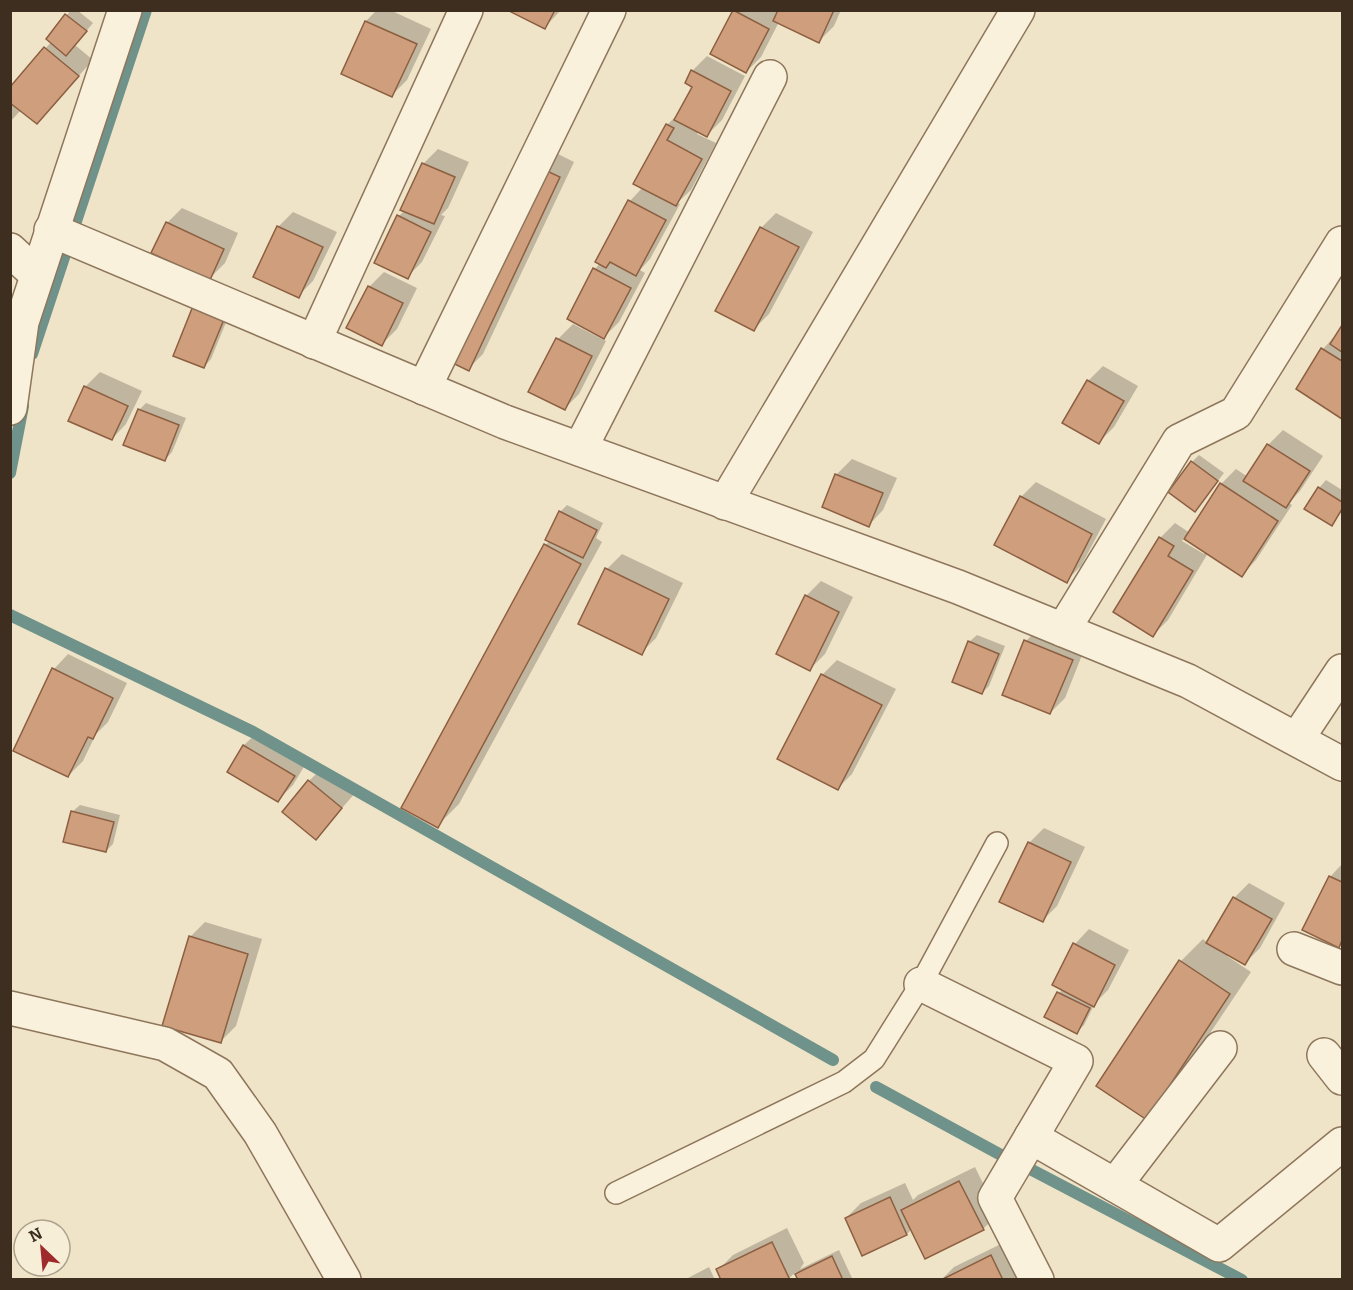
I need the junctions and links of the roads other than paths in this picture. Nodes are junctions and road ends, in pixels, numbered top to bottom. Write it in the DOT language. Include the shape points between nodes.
graph roads {
  1 [pos="125,10"];
  2 [pos="466,10"];
  3 [pos="609,10"];
  4 [pos="1018,10"];
  5 [pos="770,77"];
  6 [pos="53,230"];
  7 [pos="1342,243"];
  8 [pos="10,250"];
  9 [pos="37,275"];
  10 [pos="314,342"];
  11 [pos="424,388"];
  12 [pos="10,408"];
  13 [pos="580,449"];
  14 [pos="725,502"];
  15 [pos="1063,630"];
  16 [pos="1342,671"];
  17 [pos="1297,739"];
  18 [pos="1342,764"];
  19 [pos="997,843"];
  20 [pos="1294,949"];
  21 [pos="1342,968"];
  22 [pos="921,984"];
  23 [pos="10,1008"];
  24 [pos="1220,1048"];
  25 [pos="1031,1137"];
  26 [pos="1342,1144"];
  27 [pos="1115,1185"];
  28 [pos="616,1193"];
  29 [pos="344,1280"];
  30 [pos="1037,1280"];
  1 -- 6 [label="street"];
  2 -- 10 [label="street"];
  3 -- 11 [label="street"];
  4 -- 14 [label="street"];
  5 -- 13 [label="street"];
  6 -- 9 [label="street"];
  6 -- 10 [label="street"];
  7 -- 15 [label="street" via="1236,413 1179,441"];
  8 -- 9 [label="street"];
  9 -- 12 [label="street" via="22,322"];
  10 -- 11 [label="street"];
  11 -- 13 [label="street"];
  13 -- 14 [label="street"];
  14 -- 15 [label="street" via="958,587"];
  15 -- 17 [label="street" via="1188,681"];
  16 -- 17 [label="street"];
  17 -- 18 [label="street"];
  19 -- 22 [label="lane"];
  20 -- 21 [label="street"];
  22 -- 25 [label="street" via="1076,1061"];
  22 -- 28 [label="lane" via="874,1059 844,1082"];
  23 -- 29 [label="street" via="165,1044 218,1074 260,1133"];
  24 -- 27 [label="street"];
  25 -- 27 [label="street"];
  25 -- 30 [label="street" via="995,1198"];
  26 -- 27 [label="street" via="1219,1245"];
}
